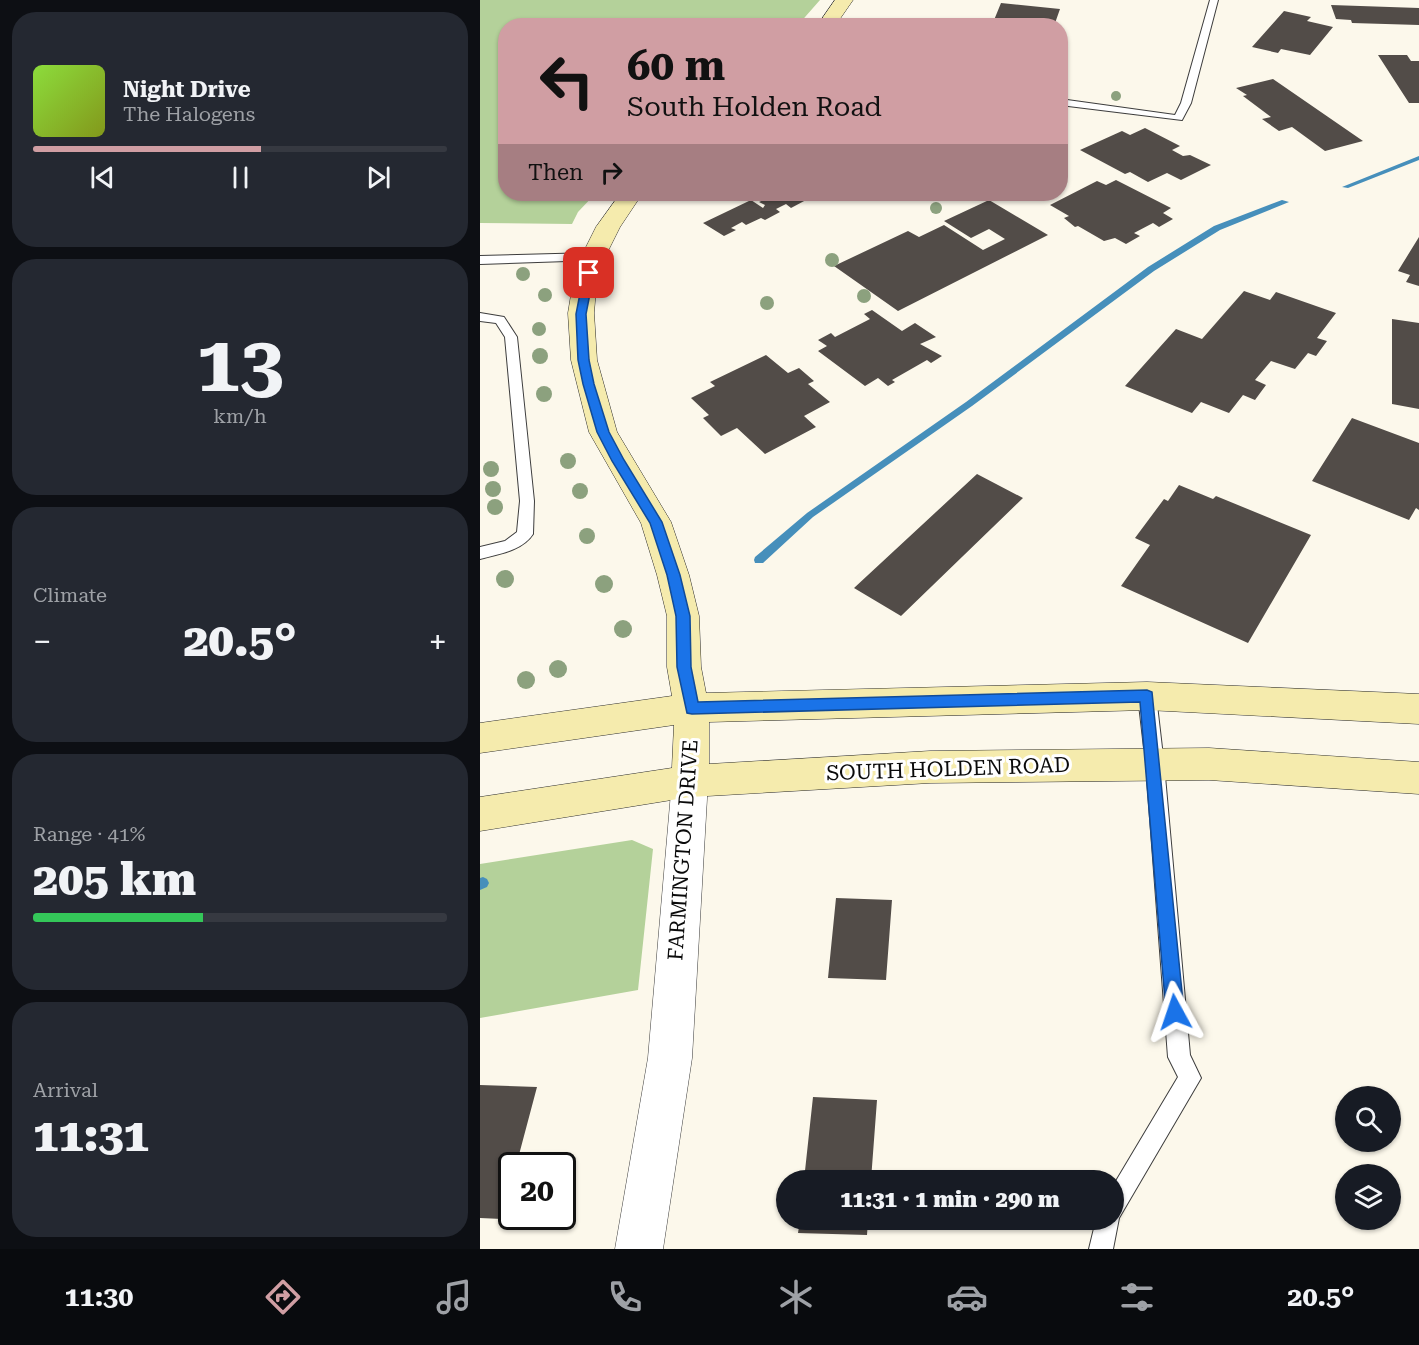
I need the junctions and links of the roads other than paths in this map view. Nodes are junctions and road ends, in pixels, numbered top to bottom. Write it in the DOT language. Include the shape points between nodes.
graph roads {
  1 [pos="844,0"];
  2 [pos="1214,0"];
  3 [pos="832,18"];
  4 [pos="1068,103"];
  5 [pos="626,201"];
  6 [pos="593,257"];
  7 [pos="480,260"];
  8 [pos="480,317"];
  9 [pos="480,553"];
  10 [pos="1147,696"];
  11 [pos="692,708"];
  12 [pos="1419,709"];
  13 [pos="480,738"];
  14 [pos="1155,765"];
  15 [pos="1419,778"];
  16 [pos="690,781"];
  17 [pos="480,814"];
  18 [pos="1124,1190"];
  19 [pos="1106,1230"];
  20 [pos="639,1249"];
  21 [pos="1101,1249"];
  1 -- 3 [label="main road"];
  2 -- 4 [label="lane" via="1186,103 1178,118"];
  5 -- 6 [label="main road, FARMINGTON DRIVE"];
  6 -- 7 [label="lane"];
  6 -- 11 [label="main road, FARMINGTON DRIVE" via="581,314 589,384 603,432 656,522 673,575 683,616 684,667"];
  8 -- 9 [label="lane" via="500,320 511,337 527,501 525,534 510,545"];
  10 -- 11 [label="main road"];
  10 -- 12 [label="main road"];
  10 -- 14 [label="lane"];
  11 -- 13 [label="main road"];
  11 -- 16 [label="main road, FARMINGTON DRIVE"];
  14 -- 15 [label="main road, SOUTH HOLDEN ROAD" via="1209,764"];
  14 -- 16 [label="main road, SOUTH HOLDEN ROAD" via="930,767"];
  14 -- 18 [label="lane" via="1179,1057 1190,1078"];
  16 -- 17 [label="main road, SOUTH HOLDEN ROAD"];
  16 -- 20 [label="street, FARMINGTON DRIVE" via="670,1058"];
  19 -- 21 [label="lane"];
}
